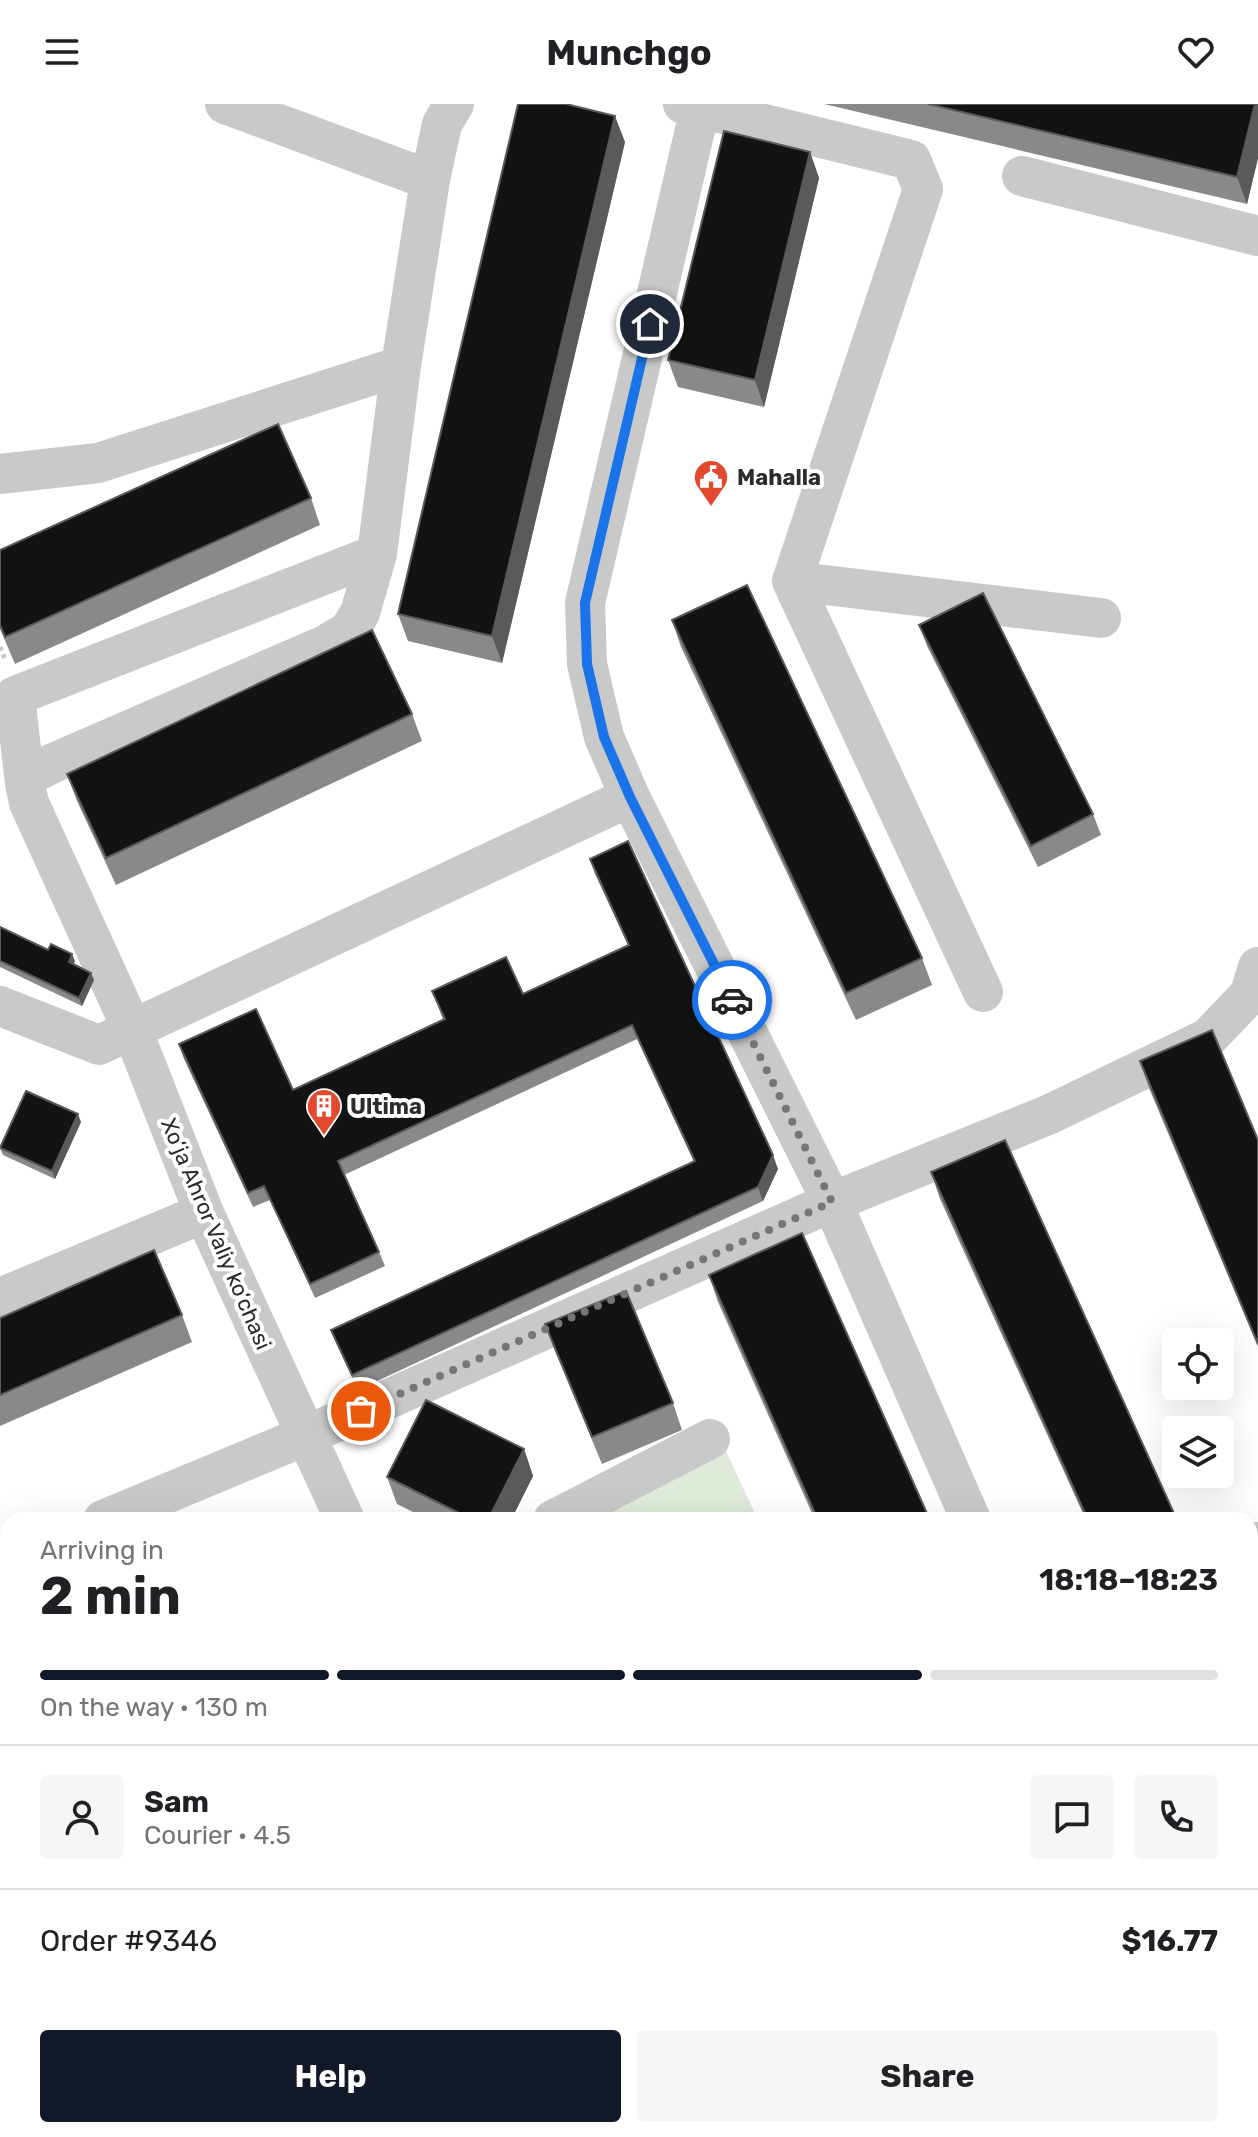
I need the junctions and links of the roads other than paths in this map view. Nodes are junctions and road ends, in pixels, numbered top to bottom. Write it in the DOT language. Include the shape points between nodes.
graph roads {
  1 [pos="225,104"];
  2 [pos="454,104"];
  3 [pos="695,105"];
  4 [pos="1022,176"];
  5 [pos="430,180"];
  6 [pos="1258,236"];
  7 [pos="401,366"];
  8 [pos="0,474"];
  9 [pos="377,554"];
  10 [pos="792,581"];
  11 [pos="1101,618"];
  12 [pos="25,784"];
  13 [pos="630,797"];
  14 [pos="1258,967"];
  15 [pos="983,992"];
  16 [pos="0,1006"];
  17 [pos="132,1029"];
  18 [pos="832,1202"];
  19 [pos="204,1213"];
  20 [pos="0,1298"];
  21 [pos="305,1436"];
  22 [pos="710,1439"];
  23 [pos="122,1512"];
  24 [pos="341,1512"];
  25 [pos="569,1512"];
  26 [pos="968,1512"];
  1 -- 5 [label="street"];
  2 -- 5 [label="street" via="442,124"];
  3 -- 10 [label="street" via="911,160 923,189"];
  3 -- 13 [label="street" via="585,603 587,664 604,737"];
  4 -- 6 [label="street"];
  5 -- 7 [label="street"];
  7 -- 8 [label="street" via="98,463"];
  7 -- 9 [label="street"];
  9 -- 12 [label="street" via="360,613 349,631 51,764 31,774"];
  9 -- 12 [label="street, Xo‘ja Ahror Valiy ko‘chasi" via="15,696"];
  10 -- 11 [label="street"];
  10 -- 15 [label="street"];
  12 -- 17 [label="street, Xo‘ja Ahror Valiy ko‘chasi"];
  13 -- 17 [label="street"];
  13 -- 18 [label="street"];
  14 -- 18 [label="street" via="1250,994 1208,1038 1048,1115"];
  16 -- 17 [label="street" via="99,1045"];
  17 -- 19 [label="street, Xo‘ja Ahror Valiy ko‘chasi"];
  18 -- 21 [label="street"];
  18 -- 26 [label="street"];
  19 -- 20 [label="street"];
  19 -- 21 [label="street, Xo‘ja Ahror Valiy ko‘chasi"];
  21 -- 23 [label="street"];
  21 -- 24 [label="street, Xo‘ja Ahror Valiy ko‘chasi"];
  22 -- 25 [label="street"];
}
